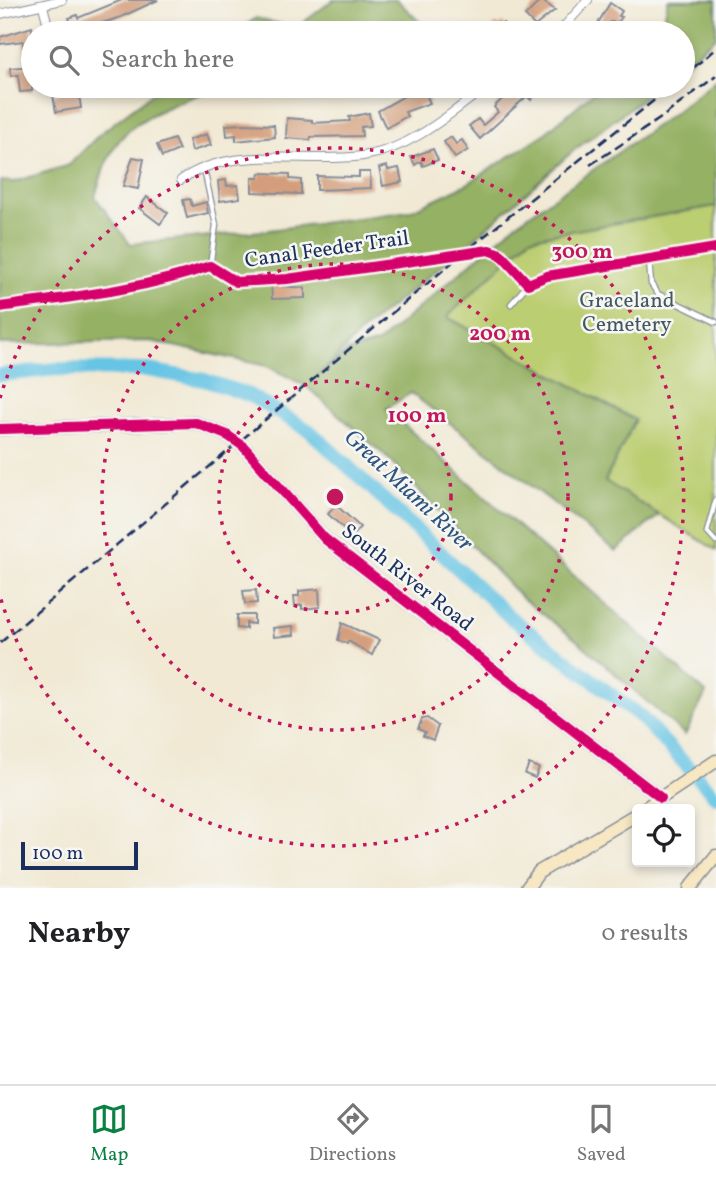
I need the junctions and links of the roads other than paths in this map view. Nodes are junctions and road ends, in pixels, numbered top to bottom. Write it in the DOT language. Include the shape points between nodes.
graph roads {
  1 [pos="62,0"];
  2 [pos="575,0"];
  3 [pos="586,3"];
  4 [pos="43,6"];
  5 [pos="0,13"];
  6 [pos="47,21"];
  7 [pos="569,21"];
  8 [pos="471,98"];
  9 [pos="204,168"];
  10 [pos="181,180"];
  11 [pos="716,248"];
  12 [pos="649,260"];
  13 [pos="210,266"];
  14 [pos="511,304"];
  15 [pos="716,322"];
  16 [pos="0,429"];
  17 [pos="716,499"];
  18 [pos="716,541"];
  19 [pos="716,761"];
  20 [pos="661,798"];
  21 [pos="652,804"];
  22 [pos="632,817"];
  23 [pos="715,858"];
  24 [pos="527,888"];
  25 [pos="690,888"];
  1 -- 4 [label="street"];
  2 -- 3 [label="street"];
  3 -- 7 [label="street"];
  4 -- 5 [label="street"];
  4 -- 6 [label="street"];
  8 -- 9 [label="street" via="418,137 366,156 261,157"];
  9 -- 10 [label="street"];
  9 -- 13 [label="lane" via="216,225"];
  11 -- 12 [label="lane"];
  12 -- 14 [label="lane" via="547,276 528,284"];
  12 -- 15 [label="lane" via="651,284 658,294"];
  16 -- 20 [label="street, South River Road" via="197,423 227,435 243,446 325,539"];
  17 -- 18 [label="lane" via="707,525"];
  19 -- 20 [label="street"];
  20 -- 21 [label="street"];
  22 -- 24 [label="street" via="539,872"];
  23 -- 25 [label="street"];
}
